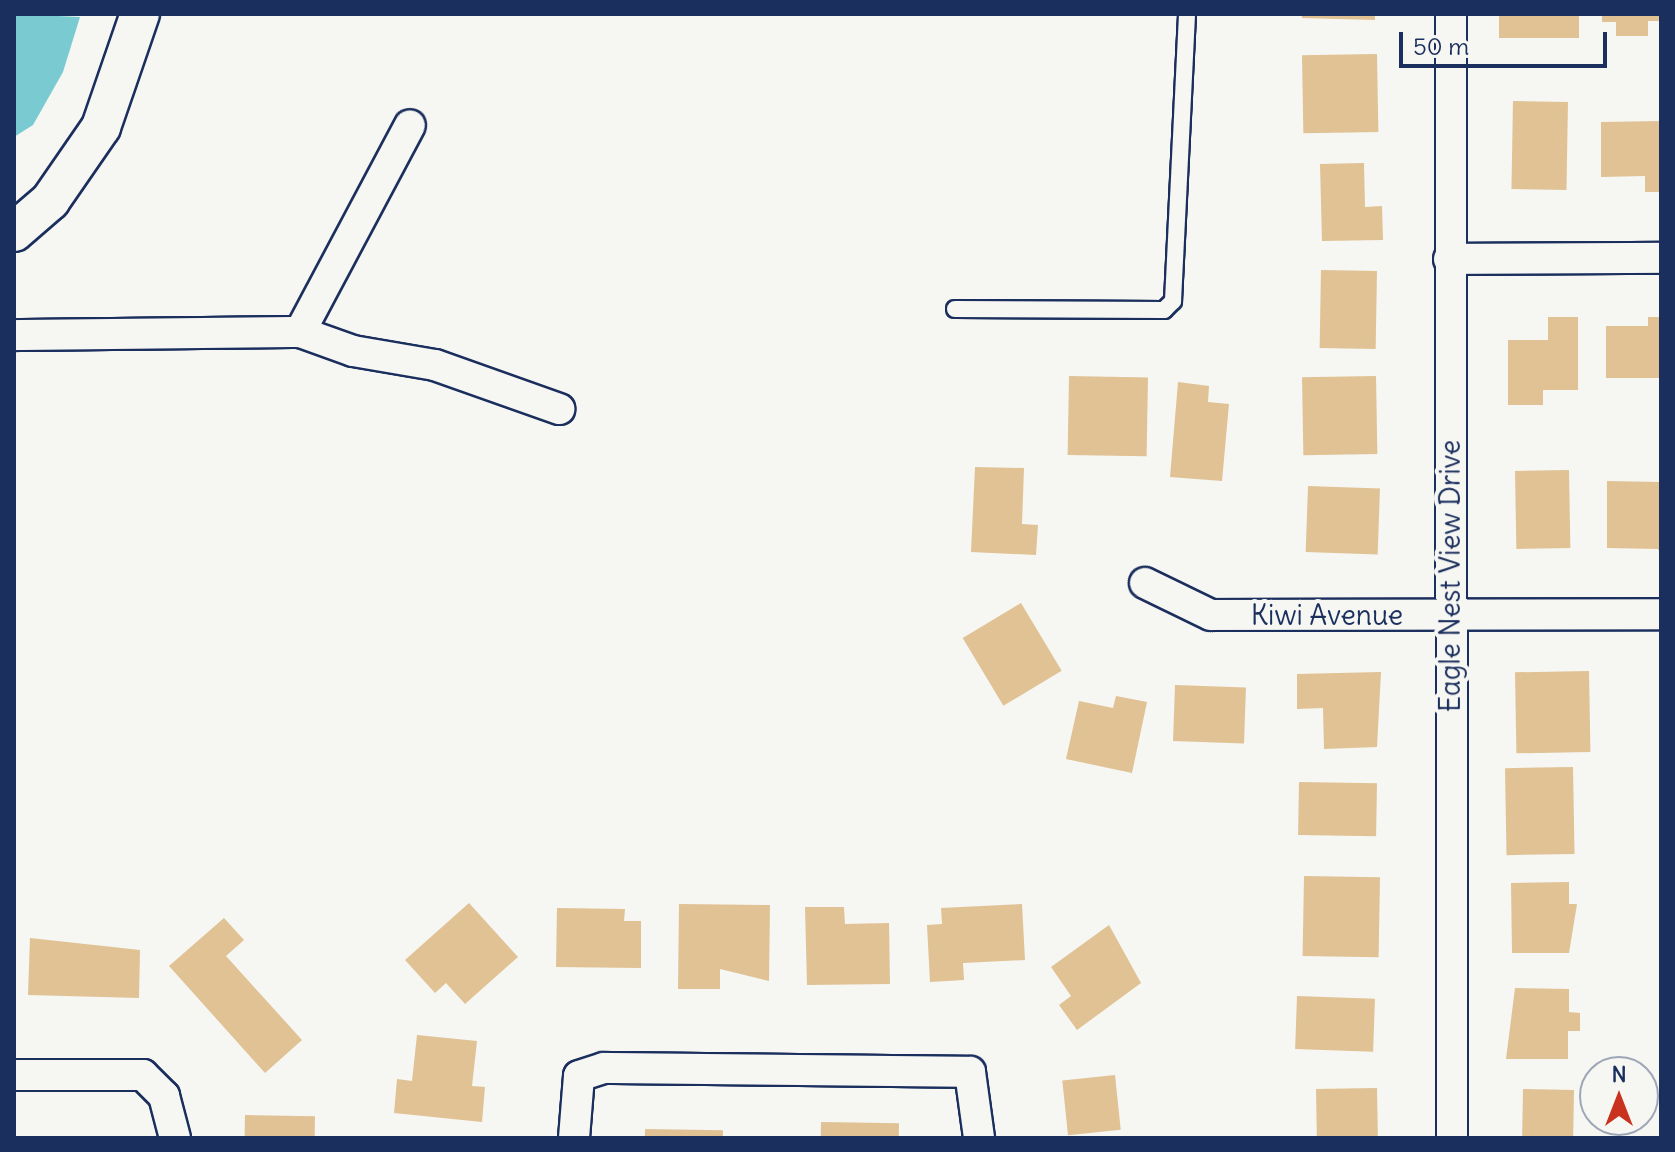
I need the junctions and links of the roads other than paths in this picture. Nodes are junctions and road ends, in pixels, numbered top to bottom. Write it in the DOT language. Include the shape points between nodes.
graph roads {
  1 [pos="140,14"];
  2 [pos="1187,14"];
  3 [pos="1451,14"];
  4 [pos="410,125"];
  5 [pos="14,232"];
  6 [pos="1661,258"];
  7 [pos="1449,259"];
  8 [pos="955,309"];
  9 [pos="300,332"];
  10 [pos="14,335"];
  11 [pos="559,409"];
  12 [pos="1145,583"];
  13 [pos="1661,614"];
  14 [pos="1450,615"];
  15 [pos="14,1075"];
  16 [pos="175,1138"];
  17 [pos="574,1138"];
  18 [pos="979,1138"];
  19 [pos="1452,1138"];
  1 -- 5 [label="street" via="101,127 50,201"];
  2 -- 8 [label="lane" via="1173,301 1164,310"];
  3 -- 7 [label="street, Eagle Nest View Drive"];
  4 -- 9 [label="street"];
  6 -- 7 [label="street"];
  7 -- 14 [label="street, Eagle Nest View Drive"];
  9 -- 10 [label="street"];
  9 -- 11 [label="street" via="353,351 435,365"];
  12 -- 14 [label="street, Kiwi Avenue" via="1211,615"];
  13 -- 14 [label="street, Kiwi Avenue"];
  14 -- 19 [label="street, Eagle Nest View Drive"];
  15 -- 16 [label="street" via="143,1075 164,1096"];
  17 -- 18 [label="street" via="579,1076 604,1068 970,1072"];
}
